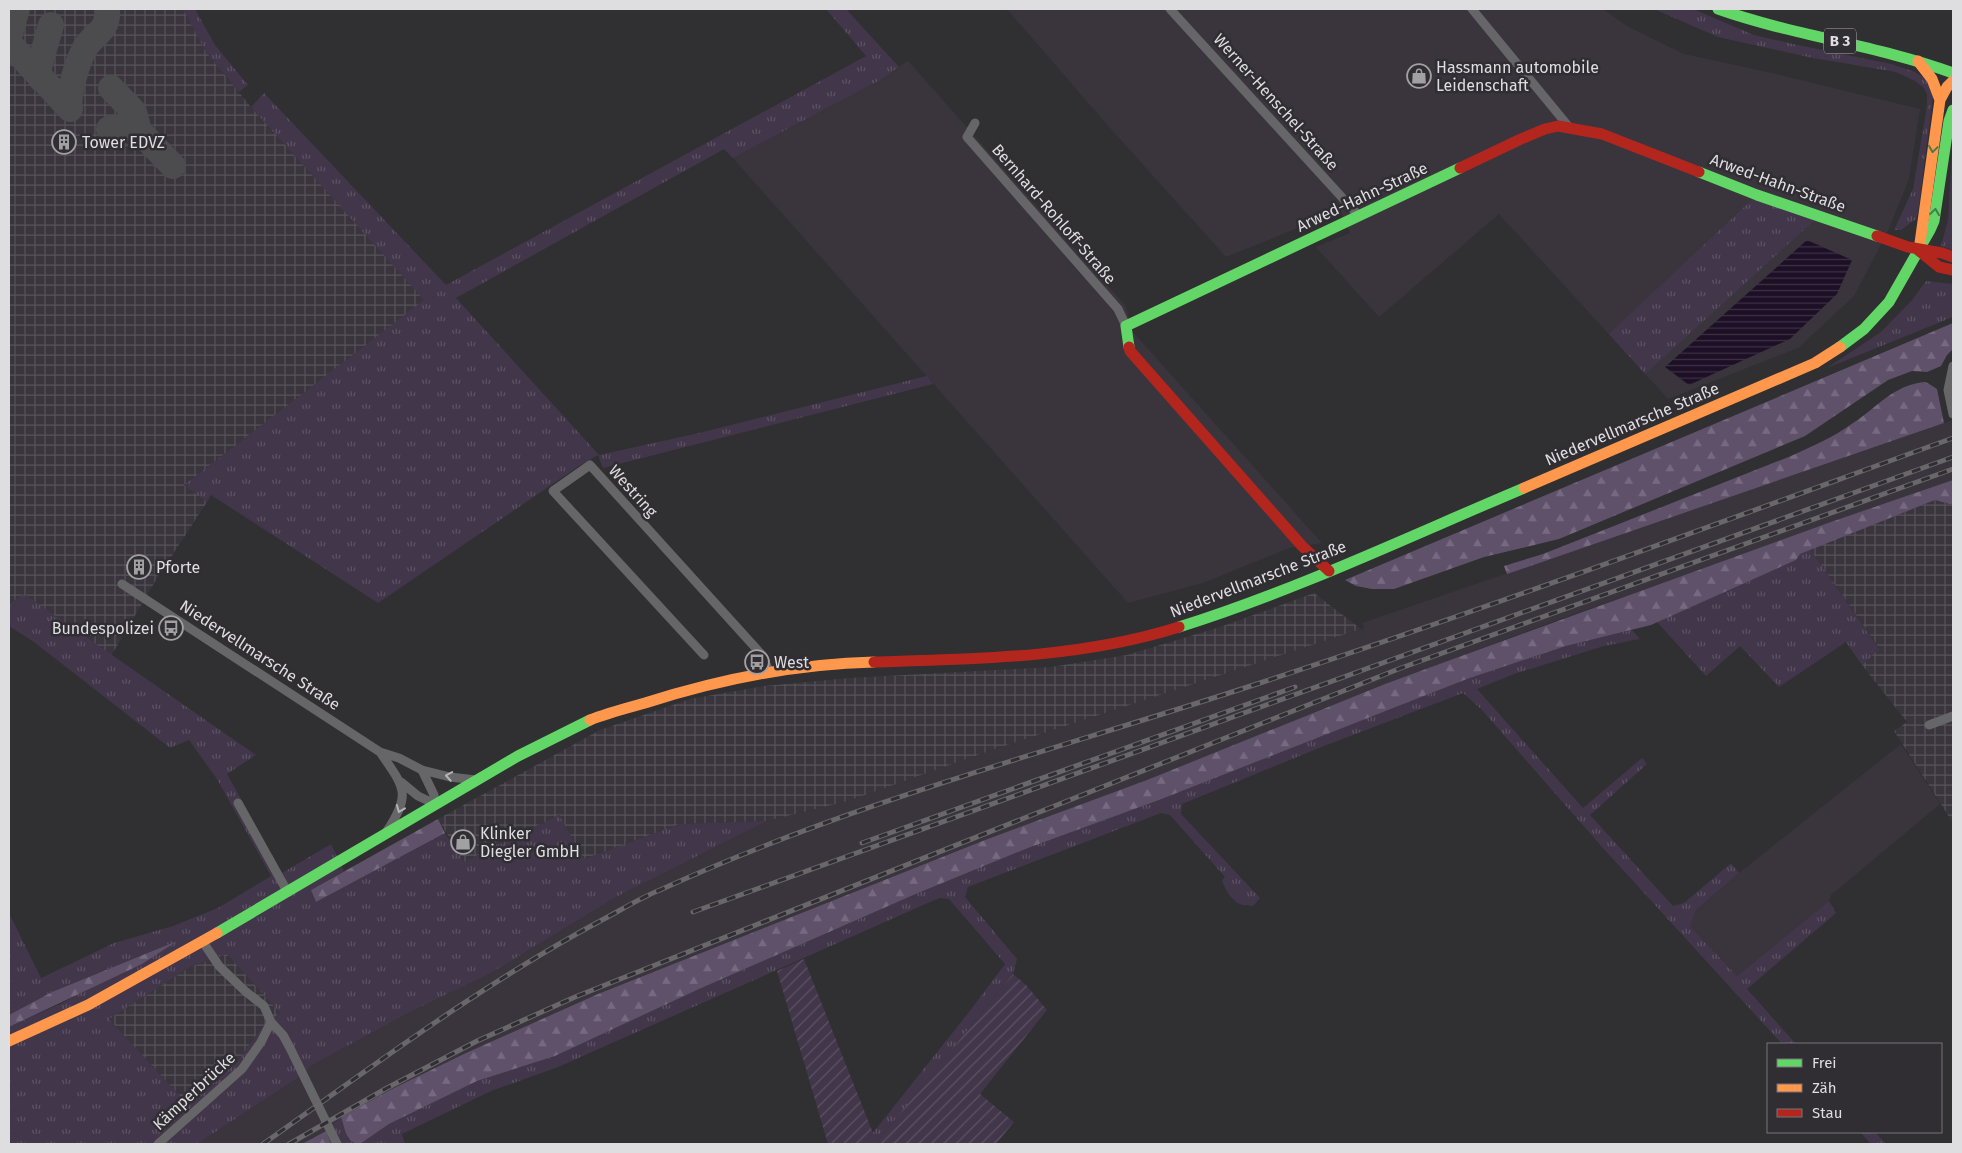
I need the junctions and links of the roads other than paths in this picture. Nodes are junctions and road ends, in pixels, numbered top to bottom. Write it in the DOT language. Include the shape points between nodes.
graph roads {
  1 [pos="1170,9"];
  2 [pos="1472,9"];
  3 [pos="1718,9"];
  4 [pos="1918,61"];
  5 [pos="1953,73"];
  6 [pos="1953,81"];
  7 [pos="1940,100"];
  8 [pos="1953,110"];
  9 [pos="975,123"];
  10 [pos="1569,127"];
  11 [pos="1359,216"];
  12 [pos="1918,250"];
  13 [pos="1953,257"];
  14 [pos="1953,270"];
  15 [pos="1126,326"];
  16 [pos="1953,366"];
  17 [pos="1953,414"];
  18 [pos="1329,570"];
  19 [pos="122,584"];
  20 [pos="704,655"];
  21 [pos="769,671"];
  22 [pos="1953,716"];
  23 [pos="1929,725"];
  24 [pos="380,752"];
  25 [pos="422,770"];
  26 [pos="476,780"];
  27 [pos="401,782"];
  28 [pos="238,803"];
  29 [pos="434,804"];
  30 [pos="385,834"];
  31 [pos="287,891"];
  32 [pos="203,942"];
  33 [pos="271,1022"];
  34 [pos="9,1041"];
  35 [pos="158,1144"];
  36 [pos="337,1144"];
  1 -- 11 [label="street, Werner-Henschel-Straße"];
  2 -- 10 [label="street"];
  3 -- 4 [label="main road, B 3" via="1762,24"];
  4 -- 5 [label="main road, B 3"];
  4 -- 7 [label="main road" via="1932,78"];
  6 -- 7 [label="main road"];
  7 -- 12 [label="main road, one-way"];
  12 -- 8 [label="main road, one-way" via="1929,236 1934,221"];
  9 -- 15 [label="street, Bernhard-Rohloff-Straße" via="967,137 1118,309"];
  10 -- 11 [label="main road, Arwed-Hahn-Straße" via="1545,129"];
  10 -- 12 [label="main road, Arwed-Hahn-Straße" via="1602,134 1757,195"];
  11 -- 15 [label="main road, Arwed-Hahn-Straße"];
  12 -- 13 [label="main road"];
  12 -- 14 [label="main road" via="1939,267"];
  12 -- 18 [label="main road, Niedervellmarsche Straße" via="1888,304 1856,335 1815,363"];
  15 -- 18 [label="main road" via="1130,351 1302,546"];
  16 -- 17 [label="street" via="1948,390"];
  18 -- 21 [label="main road, Niedervellmarsche Straße" via="1208,618 1090,648 998,658 841,664"];
  19 -- 24 [label="street, Niedervellmarsche Straße"];
  20 -- 21 [label="street, Westring" via="553,491 590,465 762,655"];
  21 -- 26 [label="main road, Niedervellmarsche Straße" via="682,691 593,719"];
  22 -- 23 [label="street"];
  24 -- 25 [label="street, Niedervellmarsche Straße"];
  24 -- 27 [label="street, Niedervellmarsche Straße"];
  26 -- 25 [label="street, Niedervellmarsche Straße, one-way"];
  25 -- 29 [label="street" via="434,795"];
  26 -- 29 [label="main road, Niedervellmarsche Straße"];
  27 -- 29 [label="street, Niedervellmarsche Straße"];
  27 -- 30 [label="street, Niedervellmarsche Straße, one-way" via="403,802"];
  28 -- 31 [label="street"];
  29 -- 30 [label="main road, Niedervellmarsche Straße"];
  30 -- 31 [label="main road, Niedervellmarsche Straße"];
  31 -- 32 [label="main road, Niedervellmarsche Straße"];
  32 -- 33 [label="street" via="219,966 264,1006"];
  32 -- 34 [label="main road, Niedervellmarsche Straße" via="88,1005"];
  33 -- 35 [label="street, Kämperbrücke" via="242,1069"];
  33 -- 36 [label="street" via="283,1035"];
}
